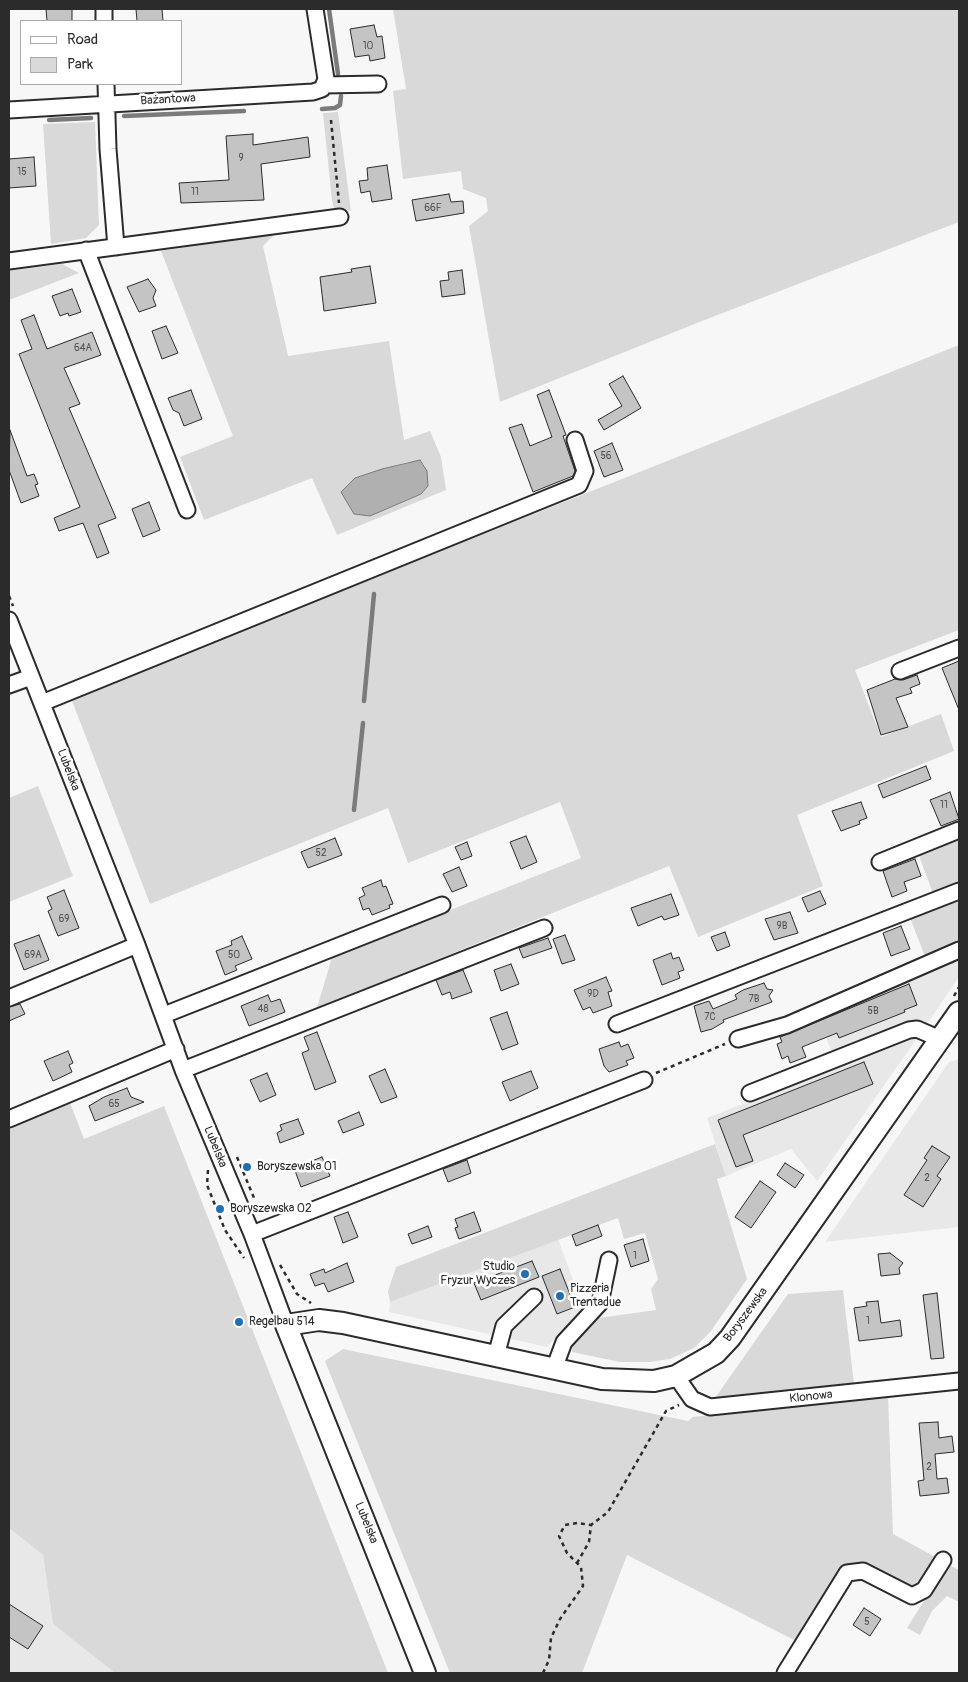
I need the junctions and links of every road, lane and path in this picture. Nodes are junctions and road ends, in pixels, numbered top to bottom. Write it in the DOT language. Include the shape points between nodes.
graph roads {
  1 [pos="315,9"];
  2 [pos="378,84"];
  3 [pos="106,85"];
  4 [pos="324,85"];
  5 [pos="107,104"];
  6 [pos="9,110"];
  7 [pos="331,120"];
  8 [pos="340,217"];
  9 [pos="116,247"];
  10 [pos="86,250"];
  11 [pos="9,261"];
  12 [pos="575,440"];
  13 [pos="187,510"];
  14 [pos="9,620"];
  15 [pos="959,648"];
  16 [pos="900,672"];
  17 [pos="31,677"];
  18 [pos="9,685"];
  19 [pos="42,704"];
  20 [pos="959,830"];
  21 [pos="880,862"];
  22 [pos="959,891"];
  23 [pos="442,905"];
  24 [pos="544,928"];
  25 [pos="137,944"];
  26 [pos="959,950"];
  27 [pos="959,987"];
  28 [pos="9,998"];
  29 [pos="954,1007"];
  30 [pos="164,1015"];
  31 [pos="617,1024"];
  32 [pos="940,1038"];
  33 [pos="738,1039"];
  34 [pos="176,1050"];
  35 [pos="184,1070"];
  36 [pos="644,1080"];
  37 [pos="750,1093"];
  38 [pos="9,1119"];
  39 [pos="252,1234"];
  40 [pos="609,1260"];
  41 [pos="280,1264"];
  42 [pos="534,1297"];
  43 [pos="313,1304"];
  44 [pos="286,1325"];
  45 [pos="496,1356"];
  46 [pos="554,1369"];
  47 [pos="676,1376"];
  48 [pos="959,1381"];
  49 [pos="692,1399"];
  50 [pos="591,1525"];
  51 [pos="944,1560"];
  52 [pos="577,1563"];
  53 [pos="425,1673"];
  54 [pos="543,1673"];
  55 [pos="786,1673"];
  1 -- 4 [label="street" via="326,79"];
  2 -- 4 [label="street, Bażantowa"];
  3 -- 5 [label="street"];
  4 -- 5 [label="street, Bażantowa" via="313,92"];
  5 -- 6 [label="street, Bażantowa"];
  5 -- 9 [label="street"];
  7 -- 8 [label="path"];
  8 -- 9 [label="street"];
  9 -- 10 [label="street"];
  10 -- 11 [label="street"];
  10 -- 13 [label="street"];
  12 -- 19 [label="street" via="586,471 579,485"];
  14 -- 17 [label="street, Lubelska"];
  15 -- 16 [label="street"];
  17 -- 18 [label="street"];
  17 -- 19 [label="street, Lubelska"];
  19 -- 25 [label="street, Lubelska"];
  20 -- 21 [label="street"];
  22 -- 31 [label="street"];
  23 -- 30 [label="street"];
  24 -- 35 [label="street"];
  25 -- 28 [label="street"];
  25 -- 30 [label="street, Lubelska"];
  26 -- 33 [label="street" via="787,1025"];
  27 -- 29 [label="path"];
  29 -- 32 [label="main road, Boryszewska"];
  30 -- 34 [label="street, Lubelska"];
  32 -- 37 [label="street" via="917,1029 909,1030"];
  32 -- 47 [label="main road, Boryszewska" via="730,1338 716,1353"];
  33 -- 36 [label="path"];
  34 -- 35 [label="street, Lubelska"];
  34 -- 38 [label="street"];
  35 -- 39 [label="street, Lubelska"];
  36 -- 39 [label="street"];
  39 -- 44 [label="street, Lubelska"];
  40 -- 46 [label="street" via="600,1303 564,1342"];
  41 -- 43 [label="path" via="297,1294"];
  42 -- 45 [label="street" via="504,1326"];
  44 -- 45 [label="main road, Boryszewska" via="330,1320"];
  44 -- 53 [label="main road, Lubelska"];
  45 -- 46 [label="main road, Boryszewska"];
  46 -- 47 [label="main road, Boryszewska" via="626,1381 654,1381"];
  47 -- 49 [label="street"];
  48 -- 49 [label="street, Klonowa" via="710,1407"];
  49 -- 50 [label="path" via="666,1411 608,1512"];
  50 -- 52 [label="path" via="589,1542"];
  50 -- 52 [label="path" via="565,1525 558,1536"];
  51 -- 55 [label="street" via="924,1590 912,1596 863,1571 847,1573"];
  52 -- 54 [label="path" via="581,1567 583,1586 551,1638 549,1660"];
}
